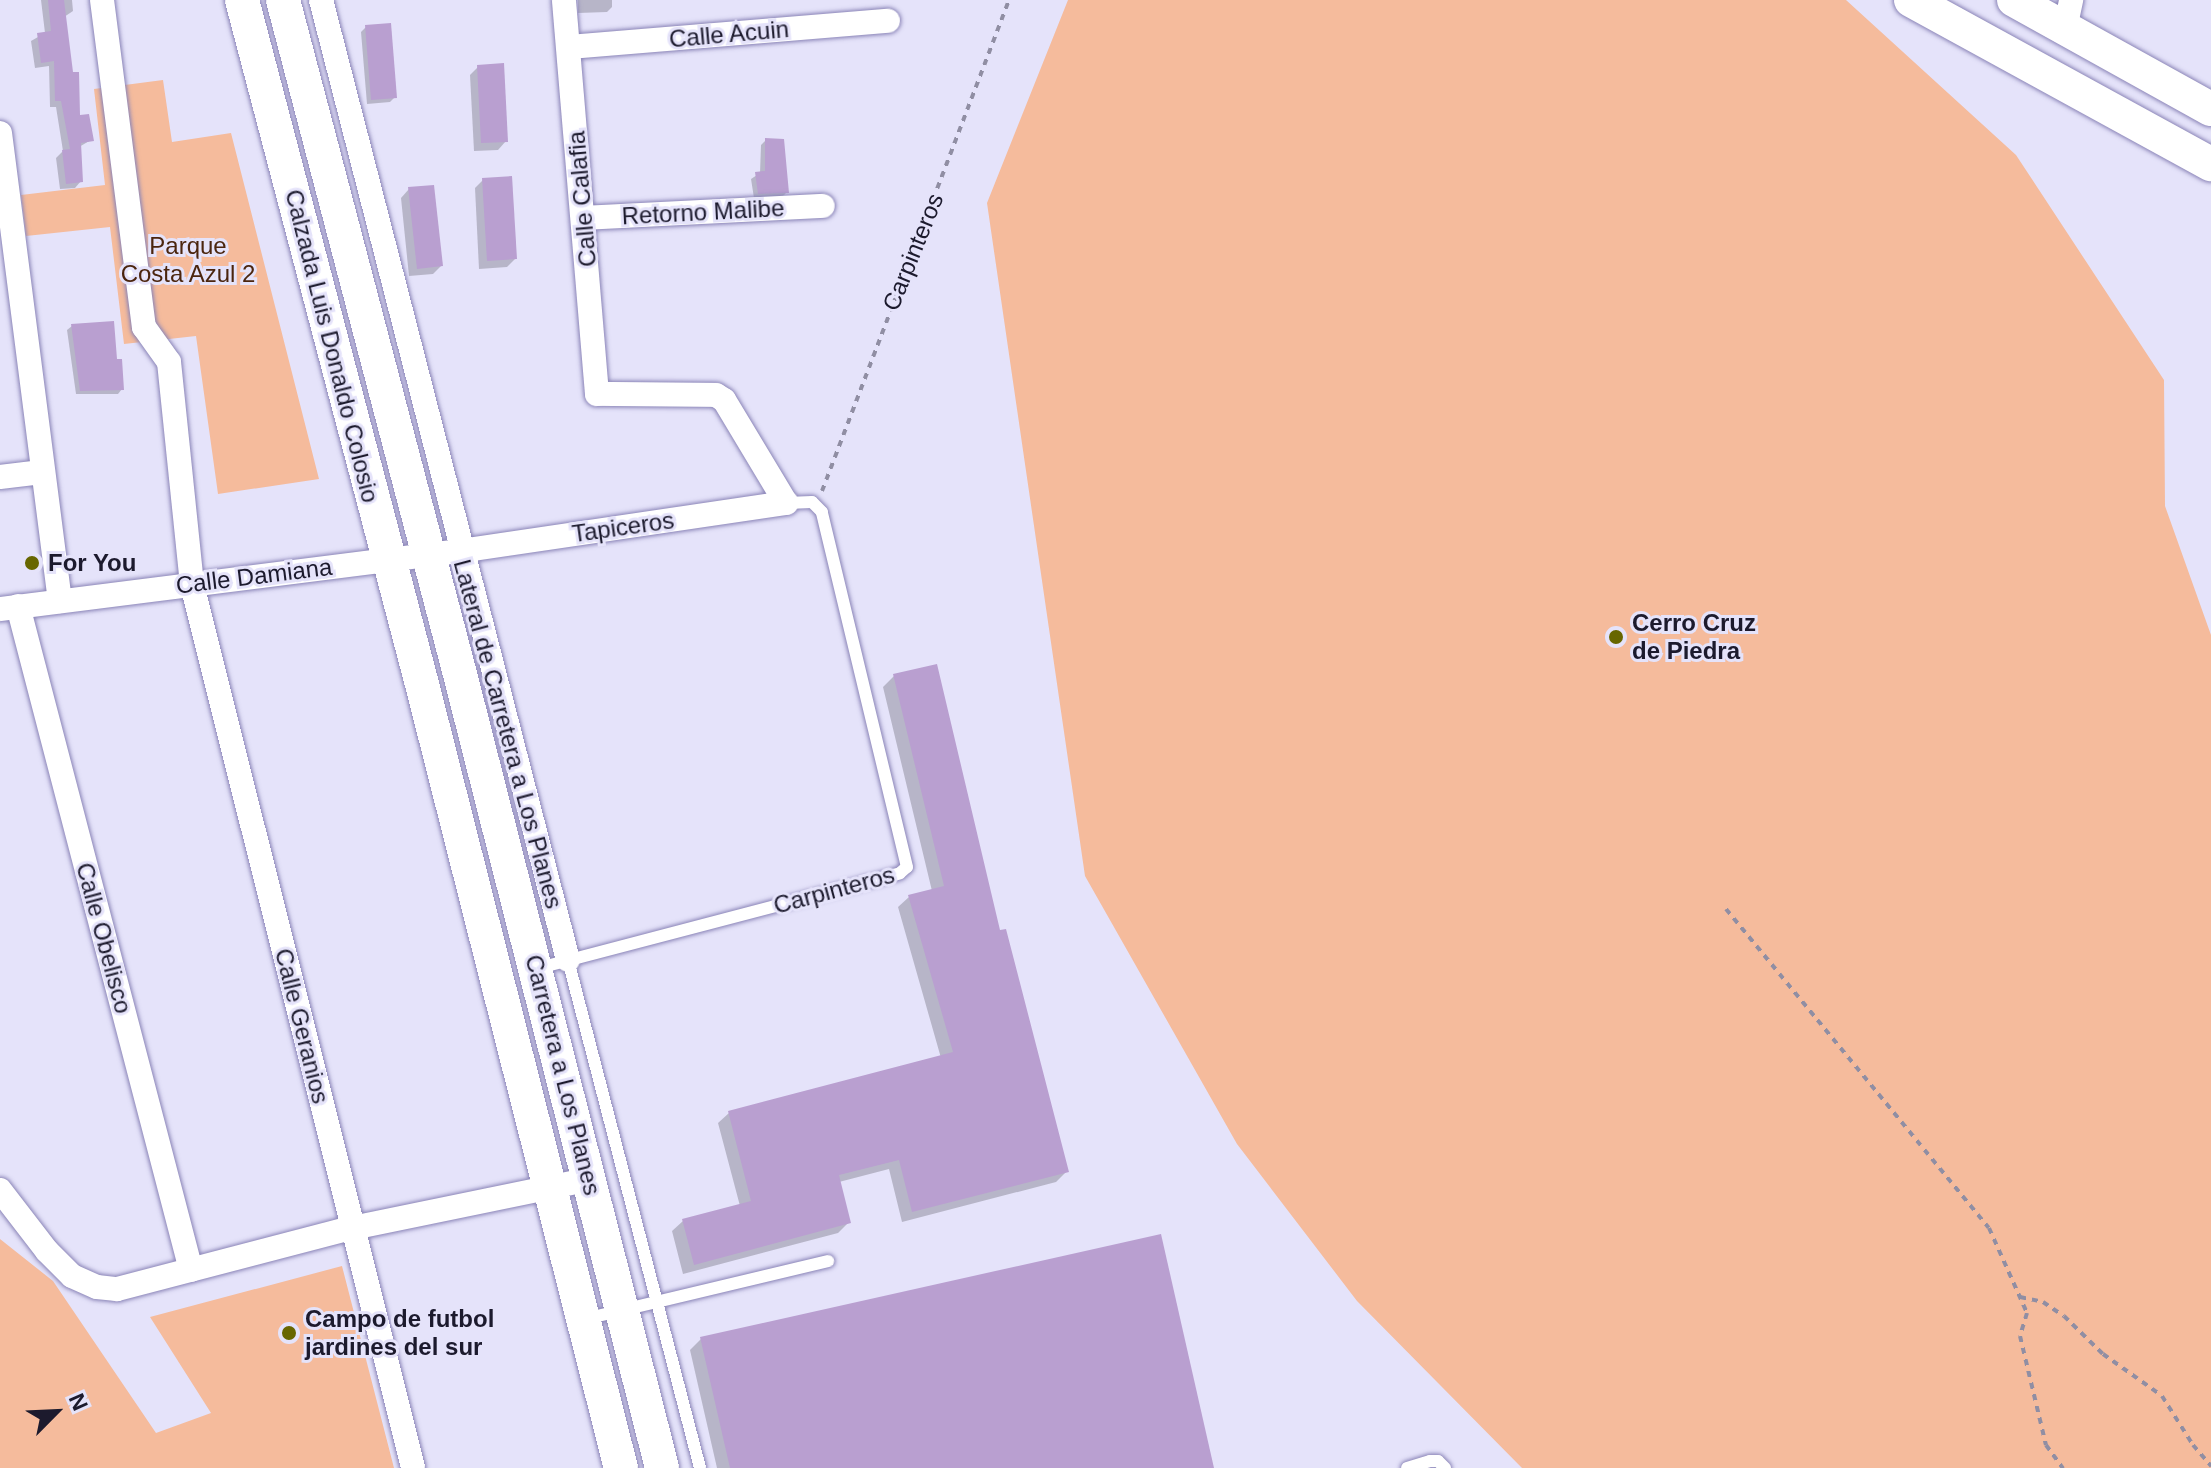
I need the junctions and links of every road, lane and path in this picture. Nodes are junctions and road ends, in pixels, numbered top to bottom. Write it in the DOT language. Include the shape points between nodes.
graph roads {
  1 [pos="102,0"];
  2 [pos="242,0"];
  3 [pos="283,0"];
  4 [pos="321,0"];
  5 [pos="564,0"];
  6 [pos="1009,0"];
  7 [pos="1911,0"];
  8 [pos="2014,0"];
  9 [pos="2068,14"];
  10 [pos="888,21"];
  11 [pos="569,47"];
  12 [pos="2211,109"];
  13 [pos="0,133"];
  14 [pos="2211,164"];
  15 [pos="823,206"];
  16 [pos="584,218"];
  17 [pos="5,219"];
  18 [pos="42,472"];
  19 [pos="0,477"];
  20 [pos="786,503"];
  21 [pos="817,505"];
  22 [pos="444,552"];
  23 [pos="387,559"];
  24 [pos="192,584"];
  25 [pos="60,601"];
  26 [pos="9,607"];
  27 [pos="462,682"];
  28 [pos="424,692"];
  29 [pos="1726,909"];
  30 [pos="552,964"];
  31 [pos="590,1179"];
  32 [pos="549,1188"];
  33 [pos="0,1190"];
  34 [pos="352,1228"];
  35 [pos="828,1261"];
  36 [pos="191,1270"];
  37 [pos="2020,1297"];
  38 [pos="655,1302"];
  39 [pos="622,1310"];
  40 [pos="582,1320"];
  41 [pos="2211,1466"];
  42 [pos="413,1468"];
  43 [pos="621,1468"];
  44 [pos="662,1468"];
  45 [pos="700,1468"];
  46 [pos="1407,1468"];
  47 [pos="1445,1468"];
  48 [pos="2063,1468"];
  1 -- 24 [label="street, Calle Geranios" via="144,327 169,362"];
  2 -- 23 [label="main road, Calzada Luis Donaldo Colosio"];
  3 -- 22 [label="main road, Calzada Luis Donaldo Colosio"];
  4 -- 22 [label="street, Lateral de Carretera a Los Planes"];
  5 -- 11 [label="street, Calle Calafia"];
  6 -- 21 [label="path, Carpinteros"];
  7 -- 14 [label="main road"];
  8 -- 9 [label="main road"];
  9 -- 12 [label="main road"];
  10 -- 11 [label="street, Calle Acuin"];
  11 -- 16 [label="street, Calle Calafia"];
  13 -- 17 [label="street"];
  15 -- 16 [label="street, Retorno Malibe"];
  16 -- 20 [label="street, Calle Calafia" via="597,392 716,395"];
  17 -- 18 [label="street"];
  18 -- 19 [label="street"];
  18 -- 25 [label="street"];
  20 -- 21 [label="lane"];
  20 -- 22 [label="street, Tapiceros"];
  21 -- 30 [label="lane, Carpinteros" via="907,867"];
  22 -- 23 [label="street, Calle Damiana"];
  22 -- 27 [label="main road, Calzada Luis Donaldo Colosio"];
  22 -- 30 [label="street, Lateral de Carretera a Los Planes"];
  23 -- 24 [label="street, Calle Damiana"];
  23 -- 28 [label="main road, Calzada Luis Donaldo Colosio"];
  24 -- 25 [label="street, Calle Damiana"];
  24 -- 34 [label="street, Calle Geranios"];
  25 -- 26 [label="street, Calle Damiana"];
  26 -- 36 [label="street, Calle Obelisco"];
  27 -- 30 [label="main road, Carretera a Los Planes"];
  28 -- 32 [label="main road, Carretera a Los Planes"];
  29 -- 37 [label="path" via="1989,1228"];
  30 -- 31 [label="main road, Carretera a Los Planes"];
  30 -- 38 [label="lane, Lateral de Carretera a Los Planes"];
  31 -- 32 [label="street"];
  31 -- 39 [label="main road, Carretera a Los Planes"];
  32 -- 34 [label="street"];
  32 -- 40 [label="main road, Carretera a Los Planes"];
  33 -- 36 [label="street" via="72,1276 97,1287 117,1289"];
  34 -- 36 [label="street"];
  34 -- 42 [label="street, Calle Geranios"];
  35 -- 38 [label="lane"];
  37 -- 41 [label="path" via="2043,1302 2064,1316 2103,1354 2162,1396"];
  37 -- 48 [label="path" via="2027,1313 2020,1336 2046,1445"];
  38 -- 39 [label="lane"];
  38 -- 45 [label="lane, Lateral de Carretera a Los Planes"];
  39 -- 40 [label="lane"];
  39 -- 44 [label="main road, Carretera a Los Planes"];
  40 -- 43 [label="main road, Carretera a Los Planes"];
  46 -- 47 [label="lane" via="1438,1461"];
}
